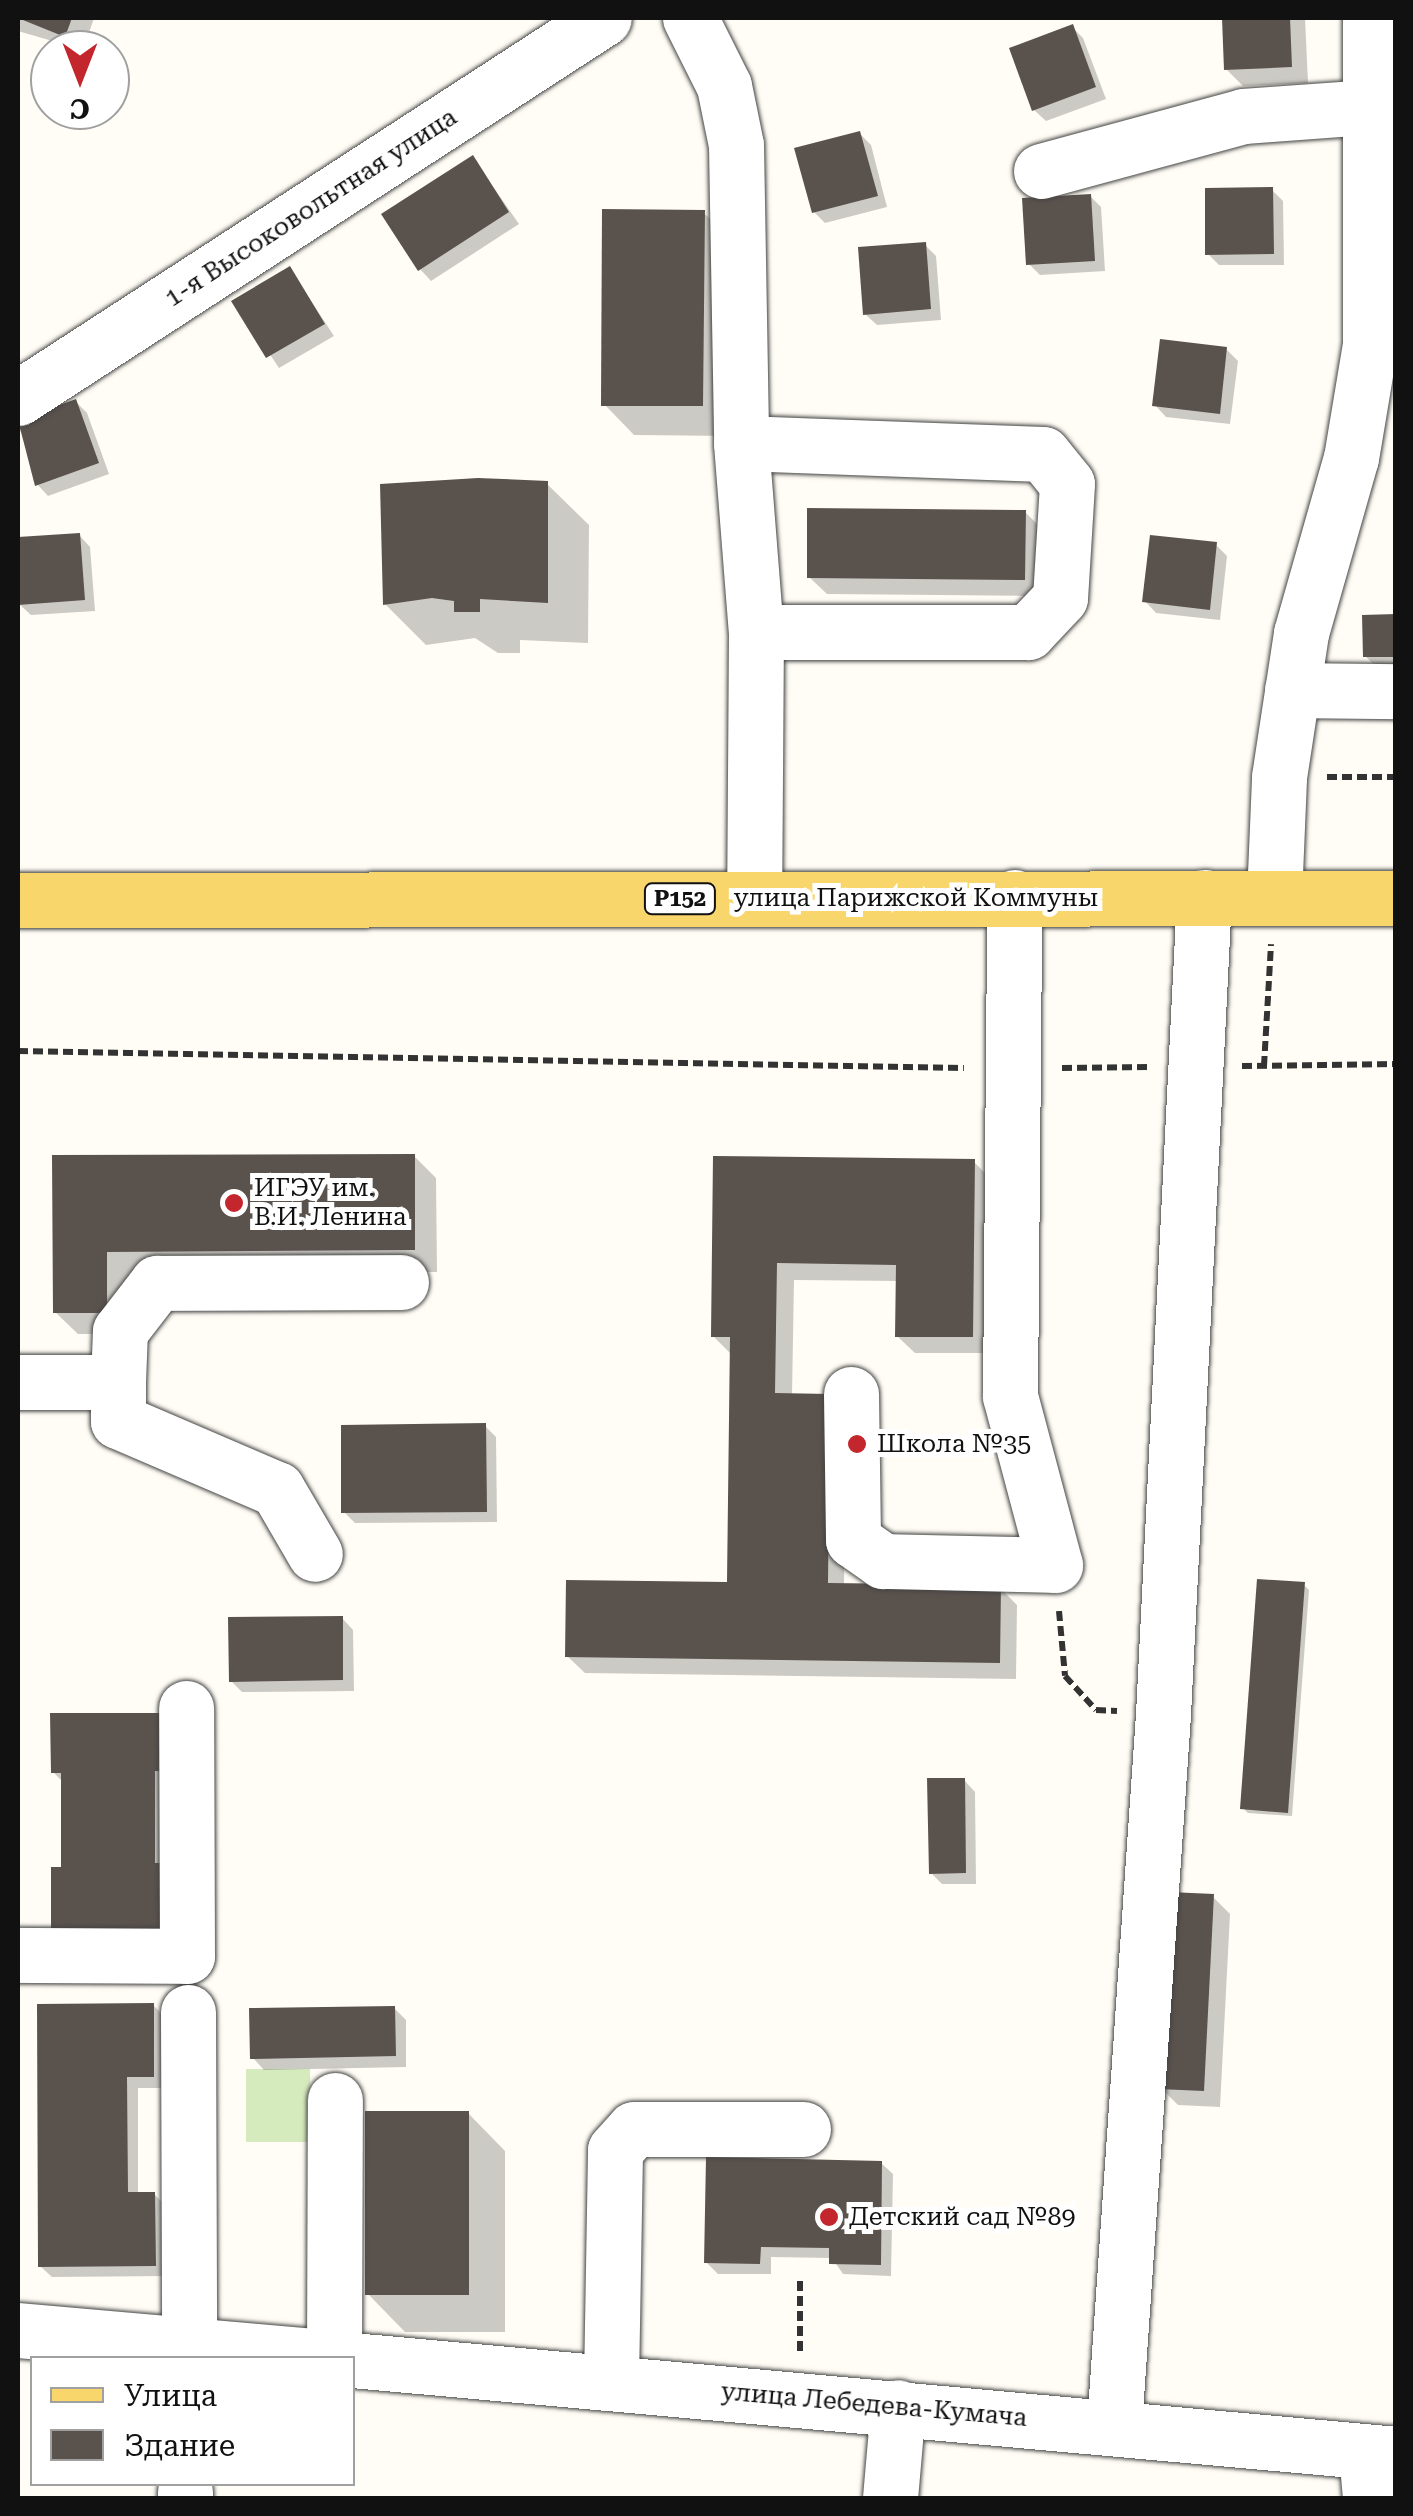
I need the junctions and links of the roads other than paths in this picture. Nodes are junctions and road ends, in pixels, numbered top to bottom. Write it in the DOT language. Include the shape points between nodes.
graph roads {
  1 [pos="604,18"];
  2 [pos="690,18"];
  3 [pos="1370,18"];
  4 [pos="1370,107"];
  5 [pos="1040,171"];
  6 [pos="18,398"];
  7 [pos="740,443"];
  8 [pos="756,632"];
  9 [pos="1292,690"];
  10 [pos="1396,692"];
  11 [pos="1014,897"];
  12 [pos="1204,898"];
  13 [pos="1274,898"];
  14 [pos="1396,898"];
  15 [pos="754,899"];
  16 [pos="18,900"];
  17 [pos="401,1282"];
  18 [pos="18,1382"];
  19 [pos="118,1382"];
  20 [pos="851,1394"];
  21 [pos="316,1554"];
  22 [pos="186,1708"];
  23 [pos="18,1955"];
  24 [pos="188,2012"];
  25 [pos="335,2100"];
  26 [pos="802,2130"];
  27 [pos="18,2330"];
  28 [pos="189,2345"];
  29 [pos="314,2356"];
  30 [pos="337,2356"];
  31 [pos="355,2360"];
  32 [pos="611,2382"];
  33 [pos="898,2407"];
  34 [pos="1114,2426"];
  35 [pos="1377,2468"];
  36 [pos="890,2498"];
  1 -- 6 [label="street, 1-я Высоковольтная улица"];
  2 -- 7 [label="street" via="724,86 736,145"];
  3 -- 4 [label="street"];
  4 -- 5 [label="street" via="1243,116"];
  4 -- 9 [label="street" via="1370,345 1351,458 1301,633"];
  7 -- 8 [label="street"];
  7 -- 8 [label="street" via="1044,454 1067,484 1060,598 1028,632"];
  8 -- 15 [label="street"];
  9 -- 10 [label="street"];
  9 -- 13 [label="street" via="1279,777"];
  11 -- 12 [label="main road, улица Парижской Коммуны / Р152"];
  11 -- 15 [label="main road, улица Парижской Коммуны / Р152"];
  11 -- 20 [label="street" via="1010,1396 1055,1565 884,1561 853,1540"];
  12 -- 13 [label="main road, улица Парижской Коммуны / Р152"];
  12 -- 34 [label="street" via="1164,1714"];
  13 -- 14 [label="main road, улица Парижской Коммуны / Р152"];
  15 -- 16 [label="main road, улица Парижской Коммуны / Р152"];
  17 -- 19 [label="street" via="158,1283 120,1332"];
  18 -- 19 [label="street"];
  19 -- 21 [label="street" via="118,1421 277,1489"];
  22 -- 23 [label="street" via="187,1956"];
  24 -- 28 [label="street"];
  25 -- 30 [label="street"];
  26 -- 32 [label="street" via="634,2130 615,2150"];
  27 -- 28 [label="street"];
  28 -- 29 [label="street"];
  31 -- 32 [label="street, улица Лебедева-Кумача"];
  32 -- 33 [label="street, улица Лебедева-Кумача"];
  33 -- 34 [label="street, улица Лебедева-Кумача"];
  33 -- 36 [label="street"];
  34 -- 35 [label="street, улица Лебедева-Кумача"];
}
